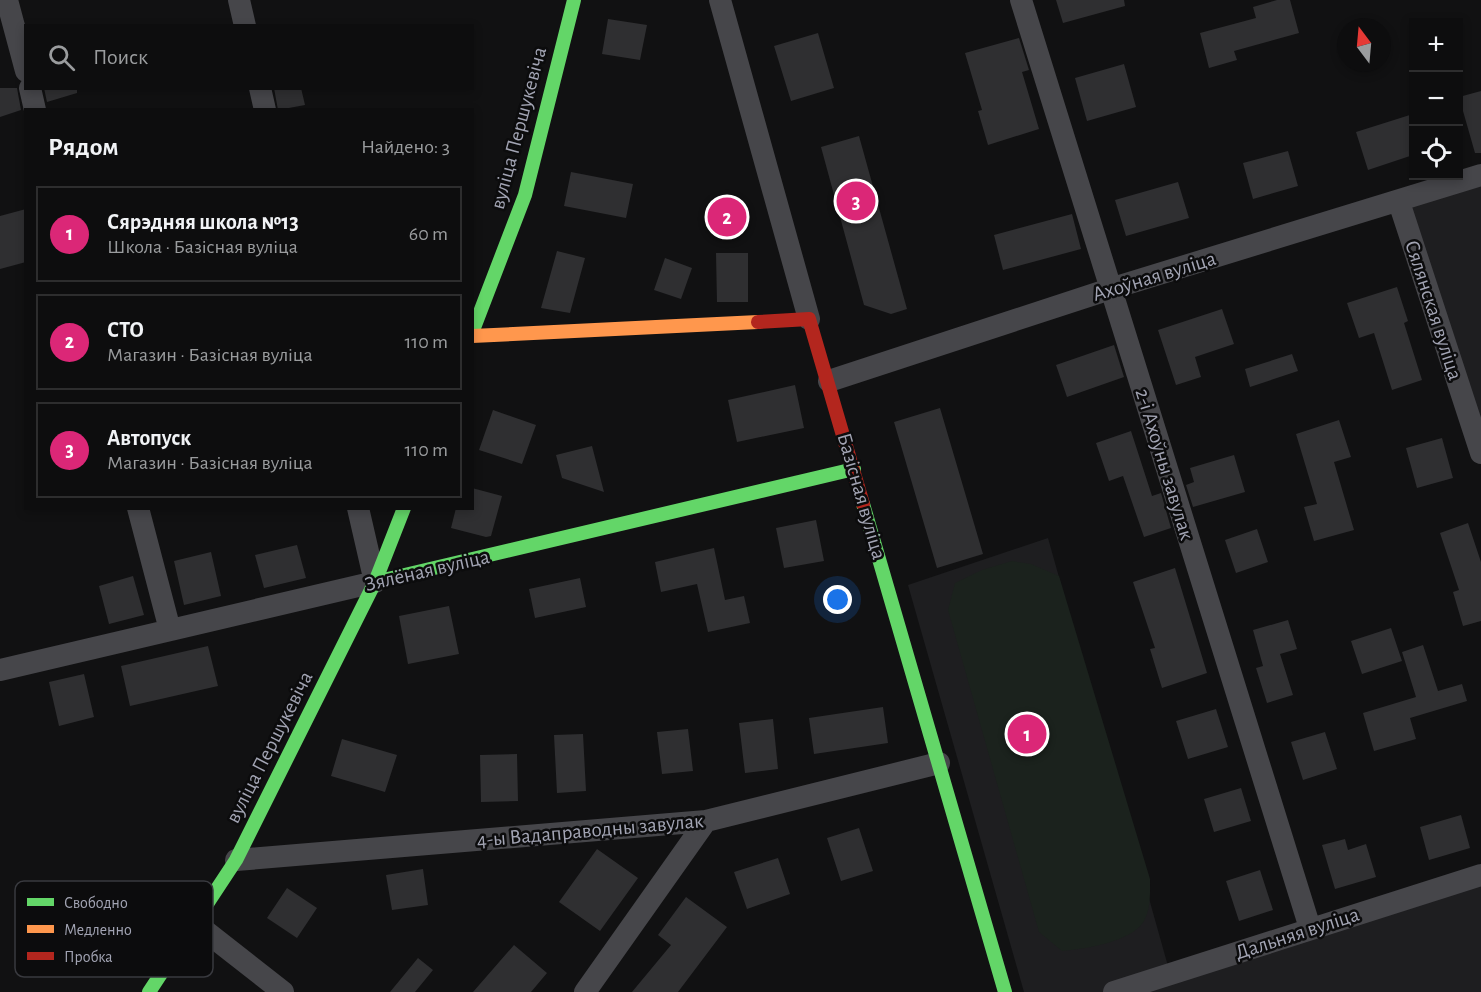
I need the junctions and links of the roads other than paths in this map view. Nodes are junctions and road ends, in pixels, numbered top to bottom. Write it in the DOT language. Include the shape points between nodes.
graph roads {
  1 [pos="7,0"];
  2 [pos="239,0"];
  3 [pos="574,0"];
  4 [pos="720,0"];
  5 [pos="1021,0"];
  6 [pos="245,24"];
  7 [pos="24,64"];
  8 [pos="30,90"];
  9 [pos="260,90"];
  10 [pos="35,108"];
  11 [pos="265,108"];
  12 [pos="1481,175"];
  13 [pos="1399,202"];
  14 [pos="1110,289"];
  15 [pos="809,319"];
  16 [pos="474,330"];
  17 [pos="474,335"];
  18 [pos="829,381"];
  19 [pos="1481,453"];
  20 [pos="854,469"];
  21 [pos="139,510"];
  22 [pos="358,510"];
  23 [pos="403,510"];
  24 [pos="375,582"];
  25 [pos="170,630"];
  26 [pos="0,670"];
  27 [pos="939,763"];
  28 [pos="706,821"];
  29 [pos="236,860"];
  30 [pos="1481,875"];
  31 [pos="213,895"];
  32 [pos="1310,928"];
  33 [pos="213,937"];
  34 [pos="159,977"];
  35 [pos="149,992"];
  36 [pos="284,992"];
  37 [pos="585,992"];
  38 [pos="1005,992"];
  39 [pos="1114,992"];
  1 -- 7 [label="street"];
  2 -- 6 [label="street"];
  3 -- 16 [label="main road, вуліца Першукевіча" via="525,195"];
  4 -- 15 [label="street, Базісная вуліца"];
  5 -- 14 [label="street, 2-і Ахоўны завулак"];
  8 -- 10 [label="street"];
  9 -- 11 [label="street"];
  12 -- 13 [label="street, Ахоўная вуліца"];
  13 -- 14 [label="street, Ахоўная вуліца"];
  13 -- 19 [label="street, Сялянская вуліца"];
  14 -- 18 [label="street, Ахоўная вуліца"];
  14 -- 32 [label="street, 2-і Ахоўны завулак"];
  15 -- 17 [label="main road"];
  15 -- 18 [label="main road, Базісная вуліца"];
  18 -- 20 [label="main road, Базісная вуліца"];
  20 -- 24 [label="main road, Зялёная вуліца"];
  20 -- 27 [label="main road, Базісная вуліца"];
  21 -- 25 [label="street"];
  22 -- 24 [label="street"];
  23 -- 24 [label="main road, вуліца Першукевіча"];
  24 -- 25 [label="street, Зялёная вуліца"];
  24 -- 29 [label="main road, вуліца Першукевіча"];
  25 -- 26 [label="street, Зялёная вуліца"];
  27 -- 28 [label="street, 4-ы Вадаправодны завулак"];
  27 -- 38 [label="main road, Базісная вуліца"];
  28 -- 29 [label="street, 4-ы Вадаправодны завулак"];
  28 -- 37 [label="street"];
  29 -- 31 [label="main road, вуліца Першукевіча"];
  30 -- 32 [label="street, Дальняя вуліца"];
  32 -- 39 [label="street, Дальняя вуліца"];
  33 -- 36 [label="street"];
  34 -- 35 [label="main road, вуліца Першукевіча"];
}
